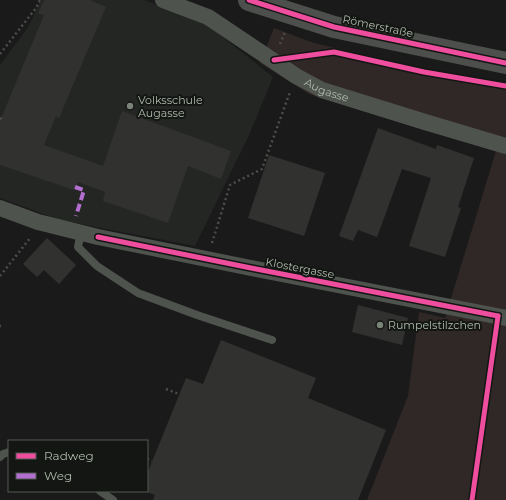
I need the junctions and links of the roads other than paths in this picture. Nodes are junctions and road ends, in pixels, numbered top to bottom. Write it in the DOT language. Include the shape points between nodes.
graph roads {
  1 [pos="163,0"];
  2 [pos="249,0"];
  3 [pos="506,63"];
  4 [pos="506,146"];
  5 [pos="0,208"];
  6 [pos="81,232"];
  7 [pos="502,317"];
  8 [pos="272,340"];
  9 [pos="101,492"];
  10 [pos="113,500"];
  1 -- 4 [label="street, Augasse" via="208,17 296,76 322,90"];
  2 -- 3 [label="main road, Römerstraße" via="334,27"];
  5 -- 6 [label="street, Klostergasse" via="38,222"];
  6 -- 7 [label="street, Klostergasse"];
  6 -- 8 [label="lane" via="78,248 97,266 138,294"];
  9 -- 10 [label="lane"];
}
